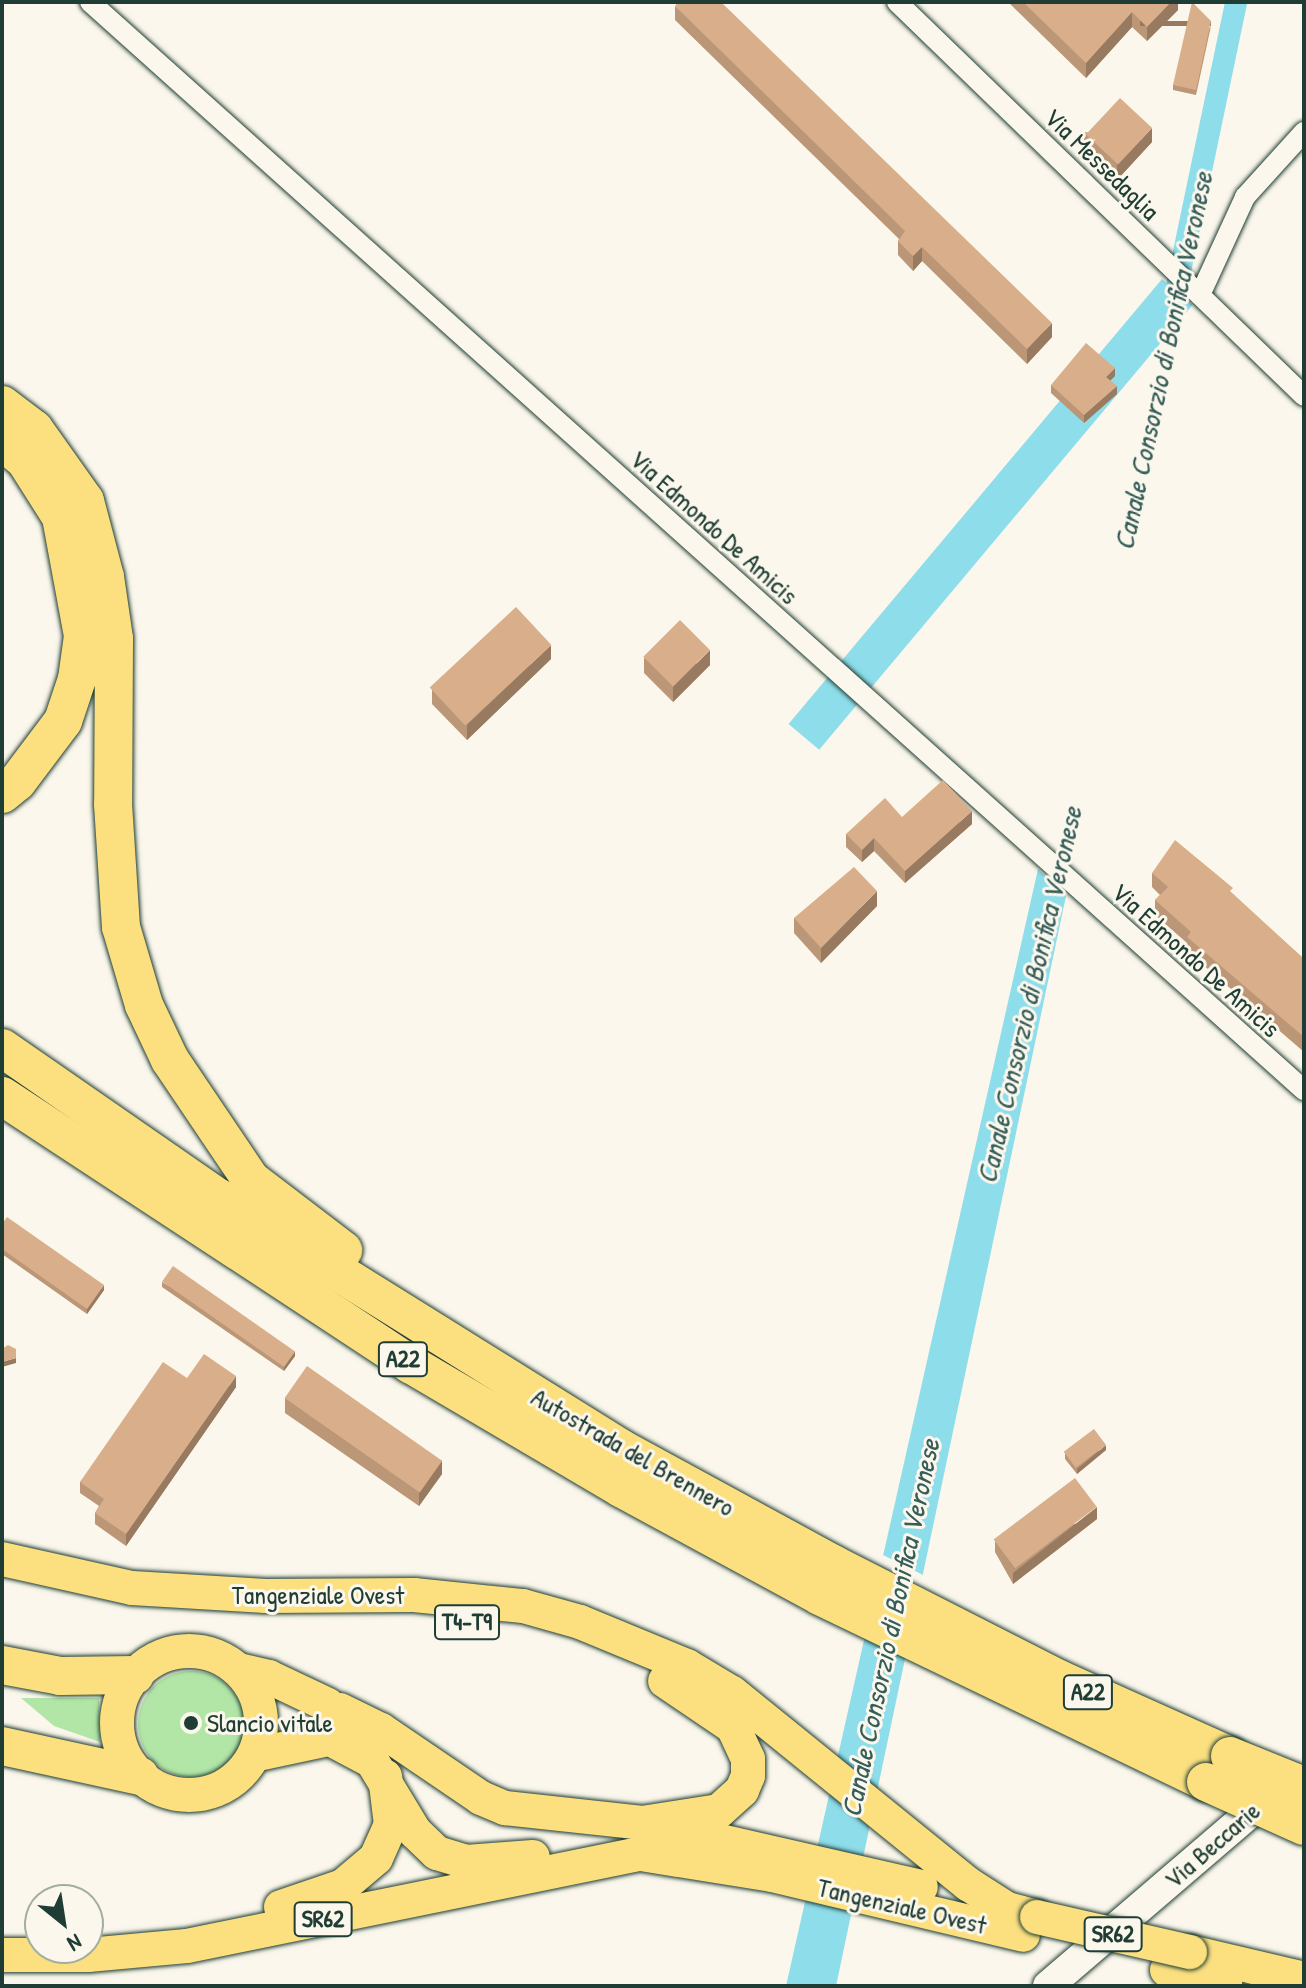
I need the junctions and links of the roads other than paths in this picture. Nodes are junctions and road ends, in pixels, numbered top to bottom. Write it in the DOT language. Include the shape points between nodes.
graph roads {
  1 [pos="90,2"];
  2 [pos="897,2"];
  3 [pos="1304,132"];
  4 [pos="1200,295"];
  5 [pos="1304,396"];
  6 [pos="2,405"];
  7 [pos="2,441"];
  8 [pos="2,794"];
  9 [pos="2,1048"];
  10 [pos="1304,1090"];
  11 [pos="2,1096"];
  12 [pos="622,1449"];
  13 [pos="2,1559"];
  14 [pos="826,1580"];
  15 [pos="2,1581"];
  16 [pos="2,1665"];
  17 [pos="239,1670"];
  18 [pos="135,1675"];
  19 [pos="332,1724"];
  20 [pos="2,1746"];
  21 [pos="254,1755"];
  22 [pos="1304,1767"];
  23 [pos="1218,1769"];
  24 [pos="140,1776"];
  25 [pos="385,1776"];
  26 [pos="1304,1786"];
  27 [pos="1304,1826"];
  28 [pos="642,1838"];
  29 [pos="1022,1920"];
  30 [pos="2,1936"];
  31 [pos="104,1936"];
  32 [pos="24,1938"];
  33 [pos="2,1955"];
  34 [pos="1178,1961"];
  35 [pos="1304,1979"];
  36 [pos="1048,1986"];
  37 [pos="1232,1986"];
  1 -- 10 [label="street, Via Edmondo De Amicis"];
  2 -- 4 [label="street, Via Messedaglia"];
  3 -- 4 [label="street" via="1245,197"];
  4 -- 5 [label="street, Via Messedaglia"];
  6 -- 12 [label="highway" via="34,429 85,501 105,577 114,639 113,804 121,927 144,1005 170,1060 251,1180 417,1305 507,1360"];
  7 -- 8 [label="highway" via="25,460 61,517 83,636 77,679 63,721"];
  9 -- 12 [label="highway, Autostrada del Brennero / A22" via="219,1198"];
  11 -- 14 [label="highway, Autostrada del Brennero / A22" via="412,1365"];
  12 -- 14 [label="highway, Autostrada del Brennero / A22"];
  13 -- 29 [label="highway, Tangenziale Ovest / SR62" via="119,1586 190,1594 414,1595 523,1606 580,1622 687,1666 799,1744 906,1835"];
  14 -- 23 [label="highway, Autostrada del Brennero / A22"];
  15 -- 28 [label="highway, T4-T9" via="113,1607 222,1615 442,1619 498,1625 587,1646 656,1676 721,1714 748,1759 742,1790 719,1811"];
  16 -- 18 [label="highway" via="60,1676"];
  17 -- 18 [label="highway" via="205,1652 186,1651 167,1654"];
  17 -- 19 [label="highway" via="269,1677"];
  17 -- 21 [label="highway" via="258,1701 261,1719"];
  18 -- 24 [label="highway" via="117,1720 123,1752"];
  19 -- 21 [label="highway"];
  19 -- 25 [label="highway"];
  19 -- 28 [label="highway" via="505,1808"];
  20 -- 24 [label="highway"];
  21 -- 24 [label="highway" via="229,1783 198,1795 167,1792"];
  22 -- 36 [label="main road, Via Beccarie"];
  23 -- 26 [label="highway, Autostrada del Brennero / A22, bridge"];
  23 -- 27 [label="highway, Autostrada del Brennero / A22, bridge"];
  25 -- 28 [label="highway" via="415,1832 450,1859"];
  25 -- 31 [label="highway" via="392,1806 386,1842 362,1873 343,1886 235,1917"];
  28 -- 29 [label="highway, Tangenziale Ovest / SR62"];
  28 -- 33 [label="highway, Tangenziale Ovest / SR62" via="187,1946 115,1954"];
  29 -- 34 [label="highway, Tangenziale Ovest / SR62, bridge"];
  30 -- 32 [label="highway"];
  34 -- 35 [label="highway, Tangenziale Ovest / SR62"];
  34 -- 37 [label="highway, Tangenziale Ovest / SR62"];
}
